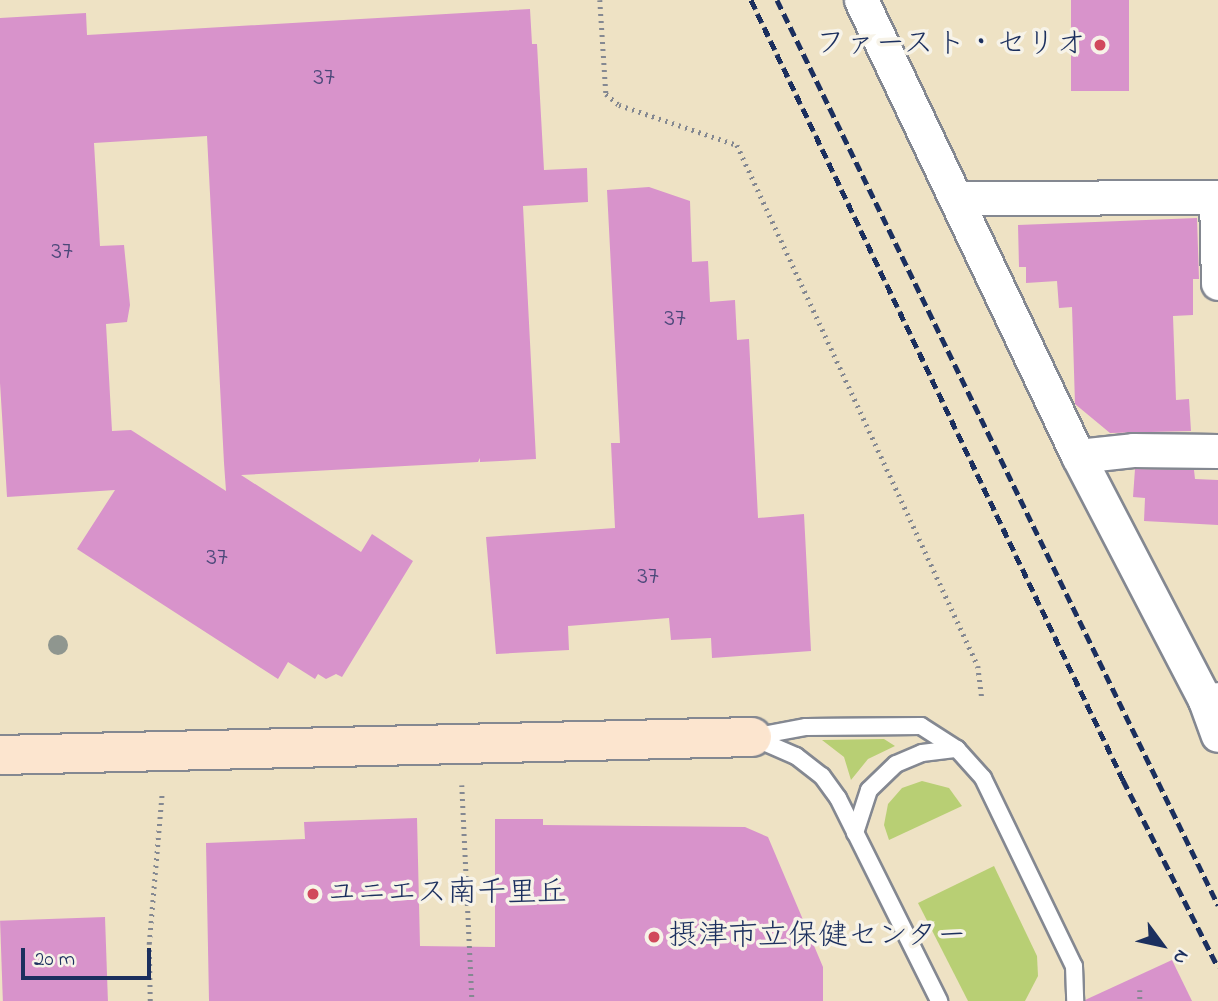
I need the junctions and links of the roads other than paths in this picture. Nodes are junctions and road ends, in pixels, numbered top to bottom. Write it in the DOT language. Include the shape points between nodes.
graph roads {
  1 [pos="861,0"];
  2 [pos="1217,197"];
  3 [pos="958,198"];
  4 [pos="1218,283"];
  5 [pos="1218,451"];
  6 [pos="1078,456"];
  7 [pos="1212,700"];
  8 [pos="1218,735"];
  9 [pos="752,737"];
  10 [pos="957,749"];
  11 [pos="0,755"];
  12 [pos="855,833"];
  13 [pos="939,1001"];
  14 [pos="1075,1001"];
  1 -- 3 [label="street"];
  2 -- 3 [label="street"];
  2 -- 4 [label="street"];
  3 -- 6 [label="street"];
  5 -- 6 [label="street" via="1133,450"];
  6 -- 7 [label="street"];
  7 -- 8 [label="street"];
  9 -- 10 [label="lane" via="806,727 921,726"];
  9 -- 11 [label="street"];
  9 -- 12 [label="lane" via="796,756 822,776"];
  10 -- 12 [label="lane" via="922,753 896,764 869,790"];
  10 -- 14 [label="lane" via="983,778 1074,966"];
  12 -- 13 [label="lane"];
}
